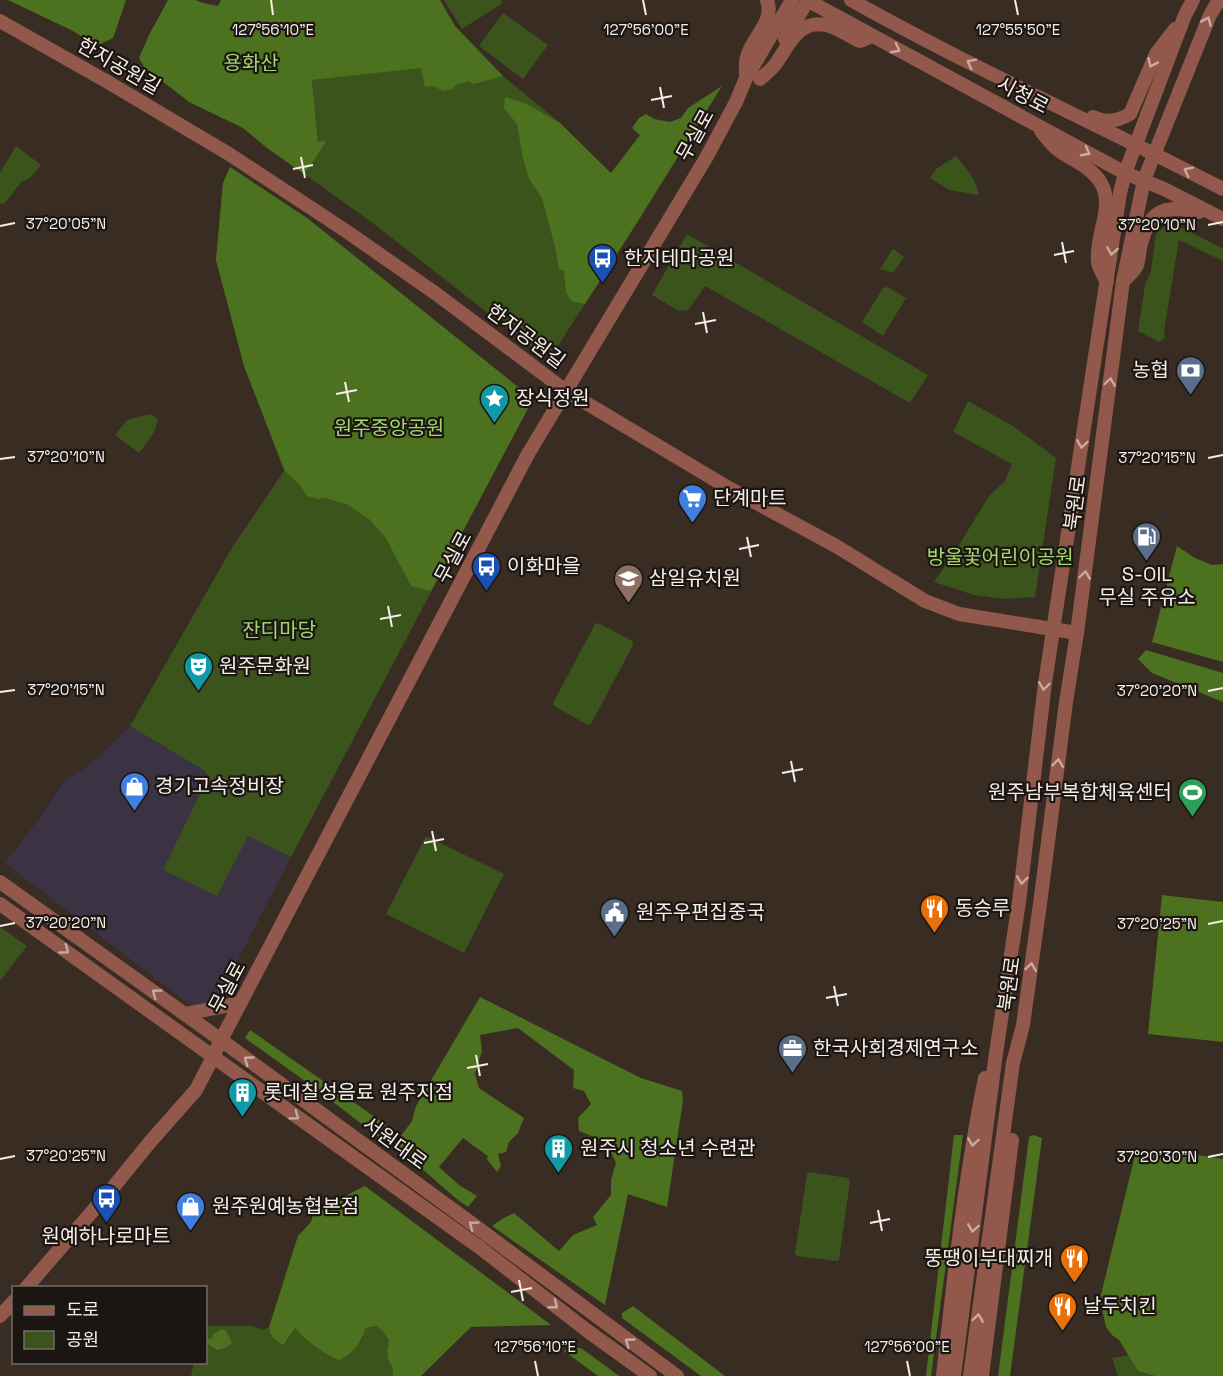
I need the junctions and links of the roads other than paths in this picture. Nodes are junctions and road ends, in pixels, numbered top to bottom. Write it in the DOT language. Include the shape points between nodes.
graph roads {
  1 [pos="767,0"];
  2 [pos="792,0"];
  3 [pos="808,0"];
  4 [pos="851,0"];
  5 [pos="871,0"];
  6 [pos="1192,0"];
  7 [pos="1219,0"];
  8 [pos="1185,15"];
  9 [pos="881,17"];
  10 [pos="0,21"];
  11 [pos="872,36"];
  12 [pos="753,79"];
  13 [pos="1049,103"];
  14 [pos="1036,125"];
  15 [pos="1136,146"];
  16 [pos="1154,154"];
  17 [pos="1125,173"];
  18 [pos="1144,180"];
  19 [pos="1223,189"];
  20 [pos="1219,217"];
  21 [pos="1123,281"];
  22 [pos="1107,282"];
  23 [pos="566,391"];
  24 [pos="1053,628"];
  25 [pos="1077,633"];
  26 [pos="0,882"];
  27 [pos="1019,902"];
  28 [pos="0,904"];
  29 [pos="1040,904"];
  30 [pos="240,1003"];
  31 [pos="185,1014"];
  32 [pos="1001,1024"];
  33 [pos="1023,1025"];
  34 [pos="221,1040"];
  35 [pos="213,1058"];
  36 [pos="27,1286"];
  37 [pos="12,1303"];
  38 [pos="0,1316"];
  39 [pos="650,1376"];
  40 [pos="677,1376"];
  41 [pos="943,1376"];
  42 [pos="954,1376"];
  43 [pos="970,1376"];
  44 [pos="982,1376"];
  1 -- 12 [label="street" via="768,19 747,57"];
  2 -- 12 [label="street, 무실로"];
  3 -- 11 [label="street, 시청로"];
  3 -- 12 [label="street, 무실로"];
  4 -- 9 [label="street, 시청로"];
  5 -- 9 [label="street"];
  6 -- 8 [label="street, 북원로"];
  16 -- 7 [label="street, 북원로, one-way"];
  8 -- 13 [label="street, one-way" via="1156,54 1130,114 1112,122 1100,121 1074,107"];
  8 -- 15 [label="street, 북원로"];
  13 -- 9 [label="street, 시청로, one-way"];
  10 -- 23 [label="street, 한지공원길" via="239,160 417,281"];
  11 -- 12 [label="street" via="860,42 827,25 811,24 792,38 773,67"];
  11 -- 14 [label="street, 시청로, one-way"];
  12 -- 23 [label="street, 무실로"];
  13 -- 15 [label="street, 시청로"];
  14 -- 17 [label="street, 시청로, one-way"];
  14 -- 22 [label="street" via="1054,147 1090,171 1102,185 1106,195 1098,264"];
  15 -- 16 [label="street, 시청로"];
  15 -- 17 [label="street, 북원로"];
  16 -- 18 [label="street, 북원로"];
  19 -- 16 [label="street, 시청로, one-way"];
  17 -- 18 [label="street, 시청로"];
  17 -- 22 [label="street, 북원로, one-way"];
  18 -- 20 [label="street, 시청로"];
  18 -- 21 [label="street, 북원로"];
  20 -- 21 [label="street" via="1186,209 1165,210 1151,218 1136,268"];
  25 -- 21 [label="street, 북원로, one-way"];
  22 -- 24 [label="street, 북원로, one-way"];
  23 -- 24 [label="street, 한지공원길" via="925,601 958,614"];
  23 -- 30 [label="street, 무실로" via="528,454"];
  24 -- 25 [label="street, 한지공원길"];
  24 -- 27 [label="street, 북원로, one-way"];
  29 -- 25 [label="street, 북원로, one-way"];
  31 -- 26 [label="street, 서원대로, one-way"];
  27 -- 29 [label="street"];
  27 -- 32 [label="street, 북원로"];
  28 -- 35 [label="street, 서원대로, one-way"];
  33 -- 29 [label="street, 북원로, one-way"];
  30 -- 31 [label="street"];
  30 -- 34 [label="street, 무실로"];
  31 -- 34 [label="street, 서원대로"];
  32 -- 41 [label="street, 북원로, one-way" via="989,1058 975,1124"];
  32 -- 42 [label="street, 북원로, one-way"];
  43 -- 33 [label="street, 북원로, one-way" via="1013,1063"];
  33 -- 44 [label="street, 북원로" via="1022,1065"];
  34 -- 35 [label="street, 무실로"];
  40 -- 34 [label="street, 서원대로, one-way"];
  35 -- 36 [label="street" via="196,1090"];
  35 -- 39 [label="street, 서원대로, one-way" via="479,1247"];
  37 -- 38 [label="street"];
}
